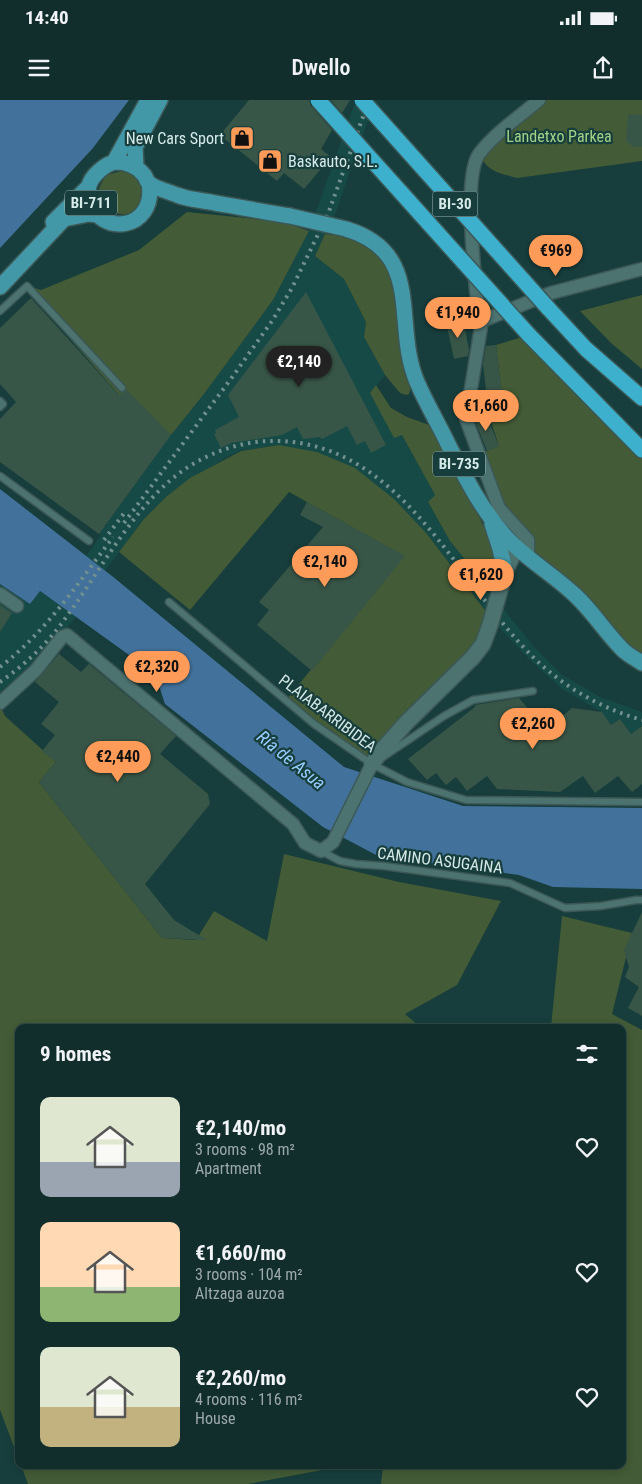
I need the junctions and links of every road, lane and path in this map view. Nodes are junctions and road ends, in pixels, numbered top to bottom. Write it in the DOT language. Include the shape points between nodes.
graph roads {
  1 [pos="148,100"];
  2 [pos="160,100"];
  3 [pos="318,100"];
  4 [pos="362,100"];
  5 [pos="538,100"];
  6 [pos="114,162"];
  7 [pos="136,167"];
  8 [pos="149,183"];
  9 [pos="88,186"];
  10 [pos="180,196"];
  11 [pos="149,204"];
  12 [pos="98,215"];
  13 [pos="642,269"];
  14 [pos="0,276"];
  15 [pos="0,287"];
  16 [pos="0,311"];
  17 [pos="482,321"];
  18 [pos="122,388"];
  19 [pos="582,389"];
  20 [pos="642,398"];
  21 [pos="0,400"];
  22 [pos="0,408"];
  23 [pos="642,441"];
  24 [pos="642,450"];
  25 [pos="0,476"];
  26 [pos="490,518"];
  27 [pos="89,541"];
  28 [pos="523,552"];
  29 [pos="503,578"];
  30 [pos="0,594"];
  31 [pos="170,602"];
  32 [pos="17,606"];
  33 [pos="642,663"];
  34 [pos="533,691"];
  35 [pos="0,703"];
  36 [pos="370,767"];
  37 [pos="642,802"];
  38 [pos="321,850"];
  39 [pos="642,900"];
  1 -- 6 [label="main road, BI-711"];
  2 -- 7 [label="main road" via="135,147"];
  3 -- 19 [label="highway, BI-30, bridge" via="529,335"];
  4 -- 20 [label="highway, BI-30, bridge" via="586,349"];
  5 -- 17 [label="street" via="478,155 473,168 470,202 478,313"];
  6 -- 7 [label="main road"];
  6 -- 9 [label="main road, BI-711" via="99,171"];
  7 -- 8 [label="main road"];
  8 -- 10 [label="main road"];
  8 -- 11 [label="main road"];
  9 -- 12 [label="main road, BI-711" via="92,207"];
  9 -- 14 [label="main road, BI-711"];
  10 -- 11 [label="main road"];
  10 -- 26 [label="main road, BI-735, bridge" via="346,229 359,233 385,252 394,264 402,291 407,346 417,382"];
  11 -- 12 [label="main road, BI-711" via="144,214 126,224 115,224"];
  12 -- 15 [label="main road, BI-711" via="64,219"];
  13 -- 17 [label="street" via="551,293"];
  16 -- 18 [label="lane" via="27,286"];
  17 -- 28 [label="street" via="466,419 499,508 528,540"];
  19 -- 23 [label="highway, BI-30"];
  19 -- 24 [label="highway"];
  21 -- 22 [label="lane" via="4,404"];
  25 -- 27 [label="lane"];
  26 -- 28 [label="main road, BI-735"];
  26 -- 29 [label="main road" via="500,549"];
  28 -- 29 [label="street"];
  28 -- 33 [label="main road, BI-735" via="575,595 624,652"];
  29 -- 36 [label="street, bridge" via="483,644 406,723"];
  30 -- 32 [label="street"];
  31 -- 36 [label="lane, PLAIABARRIBIDEA"];
  34 -- 36 [label="lane" via="473,700"];
  35 -- 38 [label="street" via="67,635 293,824 305,843"];
  36 -- 37 [label="lane, PLAIABARRIBIDEA" via="466,800"];
  36 -- 38 [label="street" via="333,842"];
  38 -- 39 [label="lane, CAMINO ASUGAINA" via="340,861 356,864 510,883 565,908"];
}
